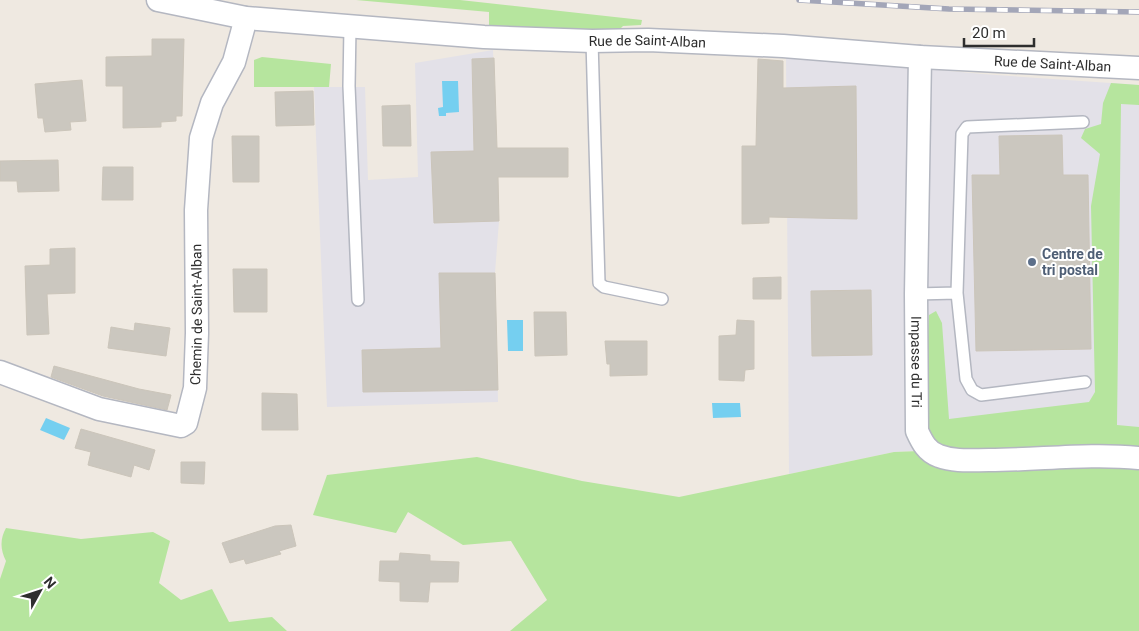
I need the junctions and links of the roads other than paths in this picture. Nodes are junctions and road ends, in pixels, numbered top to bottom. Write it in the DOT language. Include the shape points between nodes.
graph roads {
  1 [pos="158,0"];
  2 [pos="246,18"];
  3 [pos="350,26"];
  4 [pos="592,41"];
  5 [pos="920,57"];
  6 [pos="1139,68"];
  7 [pos="1083,122"];
  8 [pos="957,293"];
  9 [pos="916,294"];
  10 [pos="662,299"];
  11 [pos="358,300"];
  12 [pos="0,372"];
  13 [pos="1085,382"];
  14 [pos="1139,458"];
  1 -- 2 [label="street, Rue de Saint-Alban"];
  2 -- 3 [label="street, Rue de Saint-Alban"];
  2 -- 12 [label="street, Chemin de Saint-Alban" via="234,62 212,103 201,138 196,210 195,379 186,423 181,426 99,409"];
  3 -- 4 [label="street, Rue de Saint-Alban" via="484,38"];
  3 -- 11 [label="lane" via="349,86"];
  4 -- 5 [label="street, Rue de Saint-Alban" via="773,45"];
  4 -- 10 [label="lane" via="599,283 604,287"];
  5 -- 6 [label="street, Rue de Saint-Alban"];
  5 -- 9 [label="street, Impasse du Tri"];
  7 -- 8 [label="lane" via="967,127 962,134"];
  8 -- 9 [label="lane"];
  8 -- 13 [label="lane" via="966,379 972,390 981,395"];
  9 -- 14 [label="street, Impasse du Tri" via="917,431 924,446 938,456 956,460"];
}
